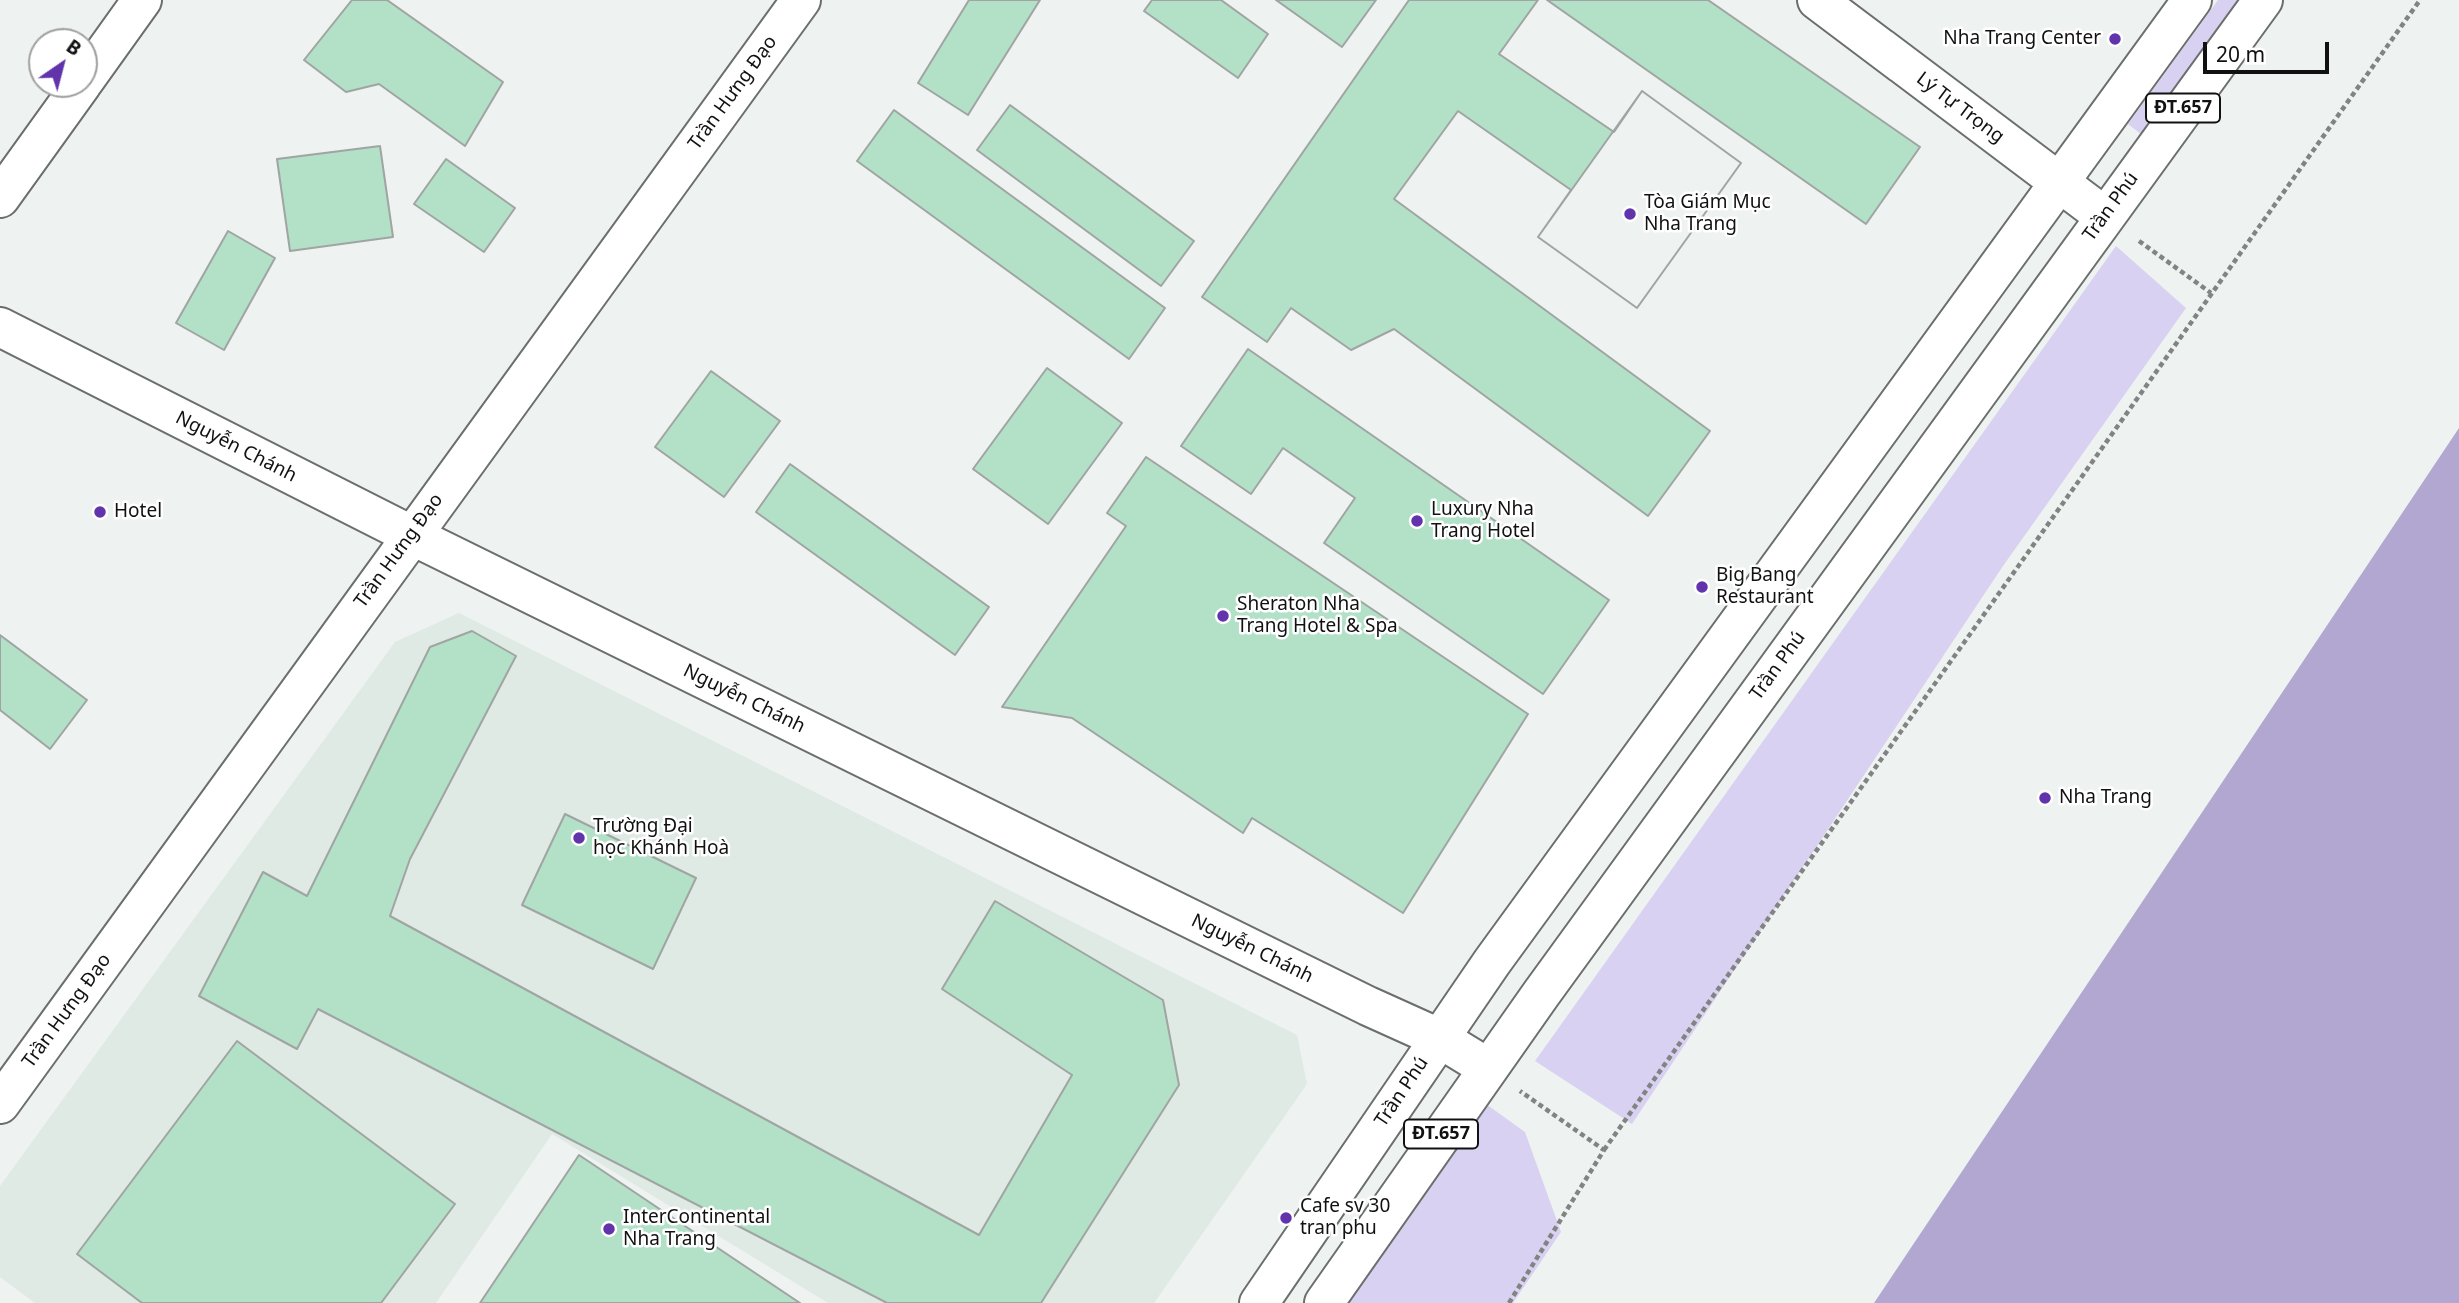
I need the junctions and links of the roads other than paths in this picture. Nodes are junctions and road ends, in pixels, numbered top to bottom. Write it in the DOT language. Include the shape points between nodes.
graph roads {
  1 [pos="142,0"];
  2 [pos="801,0"];
  3 [pos="1817,0"];
  4 [pos="2192,0"];
  5 [pos="2263,0"];
  6 [pos="98,61"];
  7 [pos="72,98"];
  8 [pos="2059,182"];
  9 [pos="0,198"];
  10 [pos="2104,216"];
  11 [pos="0,327"];
  12 [pos="411,535"];
  13 [pos="1439,1038"];
  14 [pos="1488,1068"];
  15 [pos="0,1104"];
  16 [pos="1259,1303"];
  17 [pos="1324,1303"];
  1 -- 6 [label="street"];
  2 -- 12 [label="street, Trần Hưng Đạo"];
  3 -- 8 [label="street, Lý Tự Trọng"];
  4 -- 8 [label="street, Trần Phú / ĐT.657"];
  5 -- 10 [label="street, Trần Phú / ĐT.657"];
  7 -- 9 [label="street"];
  8 -- 10 [label="street, Lý Tự Trọng"];
  8 -- 13 [label="street, Trần Phú / ĐT.657"];
  10 -- 14 [label="street, Trần Phú / ĐT.657"];
  11 -- 12 [label="street, Nguyễn Chánh"];
  12 -- 13 [label="street, Nguyễn Chánh"];
  12 -- 15 [label="street, Trần Hưng Đạo"];
  13 -- 14 [label="street, Nguyễn Chánh"];
  13 -- 16 [label="street, Trần Phú / ĐT.657"];
  14 -- 17 [label="street, Trần Phú / ĐT.657"];
}
